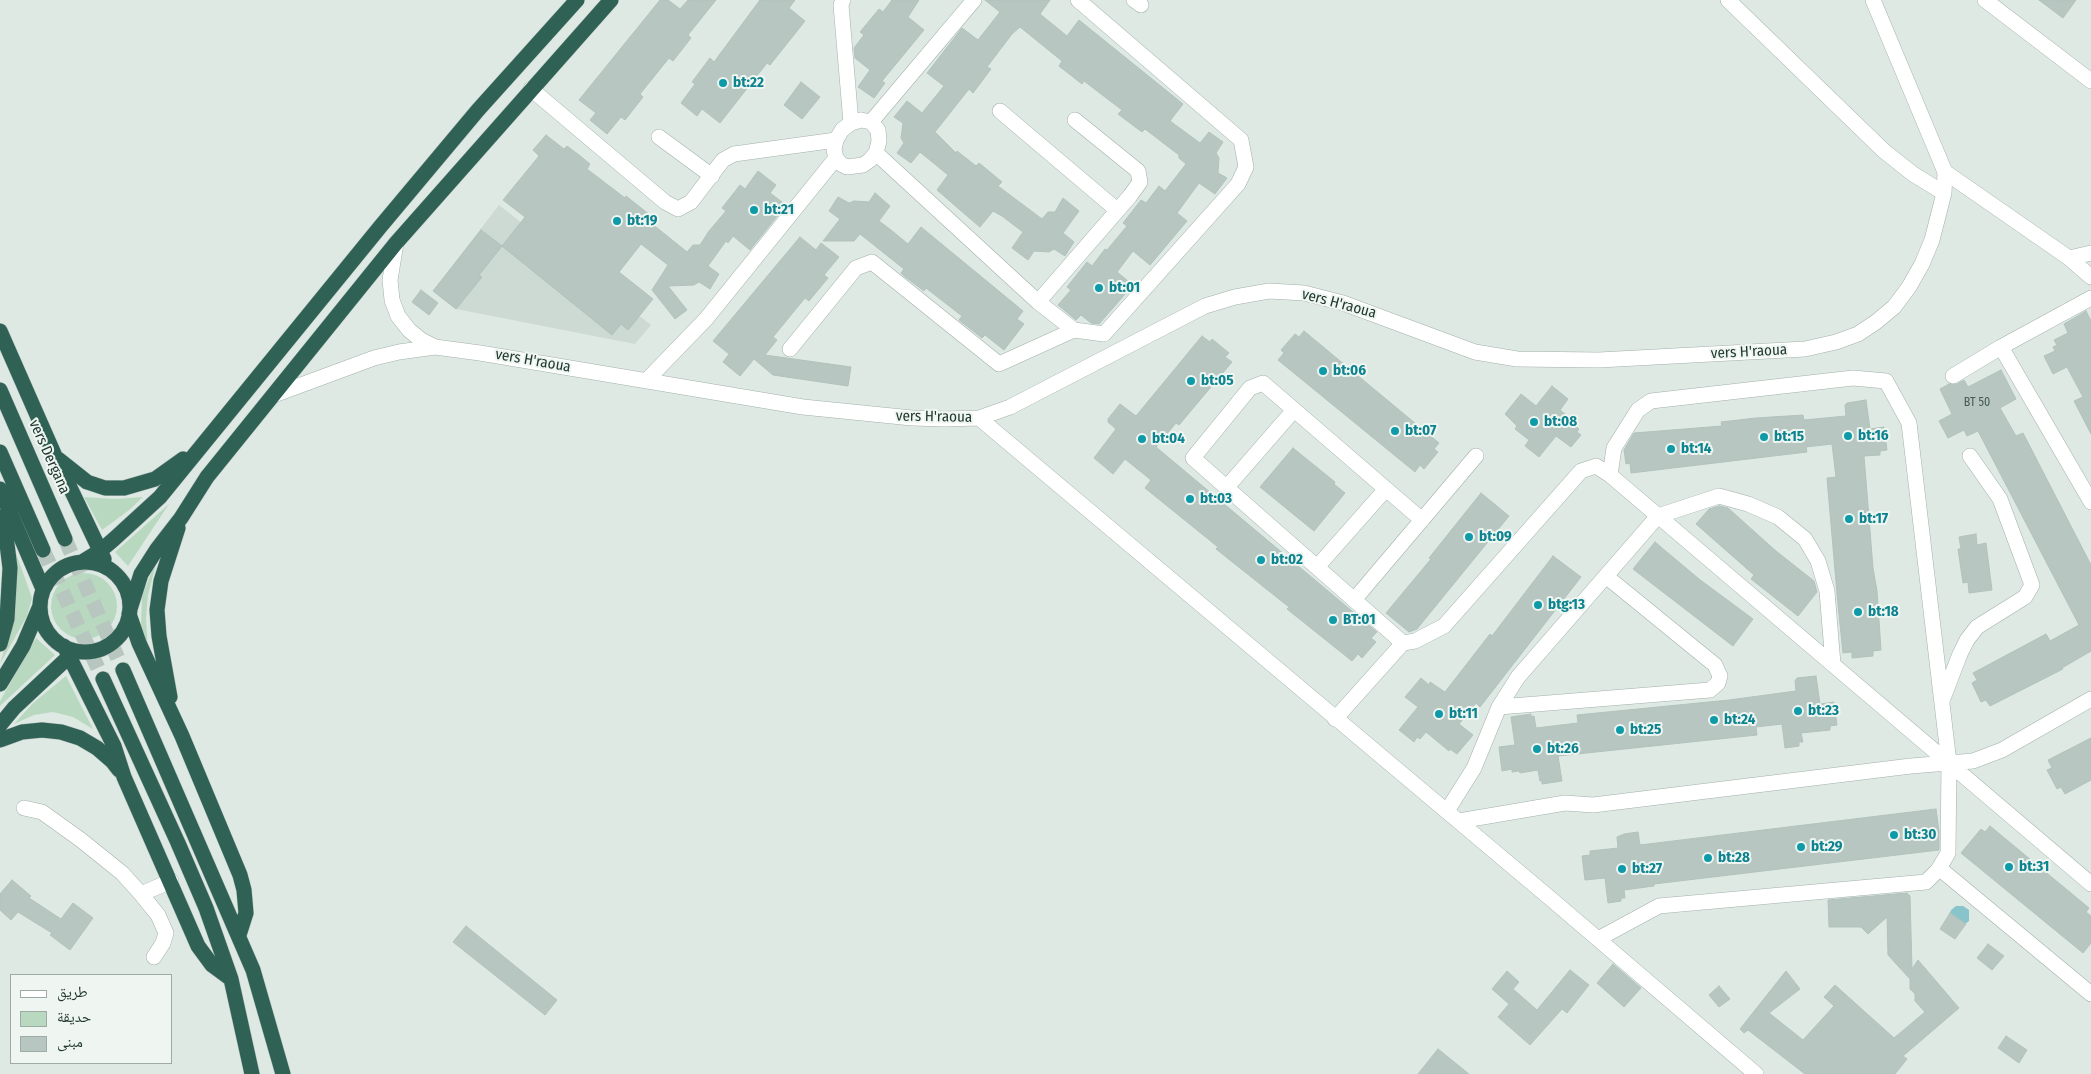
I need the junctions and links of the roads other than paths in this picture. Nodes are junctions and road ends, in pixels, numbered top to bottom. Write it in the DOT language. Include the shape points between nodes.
graph roads {
  1 [pos="577,0"];
  2 [pos="611,0"];
  3 [pos="843,0"];
  4 [pos="974,0"];
  5 [pos="1078,0"];
  6 [pos="1728,0"];
  7 [pos="1873,0"];
  8 [pos="1985,0"];
  9 [pos="2091,81"];
  10 [pos="531,89"];
  11 [pos="1000,111"];
  12 [pos="1075,120"];
  13 [pos="871,122"];
  14 [pos="851,123"];
  15 [pos="659,137"];
  16 [pos="836,140"];
  17 [pos="876,153"];
  18 [pos="836,158"];
  19 [pos="1945,172"];
  20 [pos="712,176"];
  21 [pos="1944,194"];
  22 [pos="1117,210"];
  23 [pos="396,243"];
  24 [pos="2091,253"];
  25 [pos="2069,258"];
  26 [pos="2091,277"];
  27 [pos="2091,298"];
  28 [pos="1038,302"];
  29 [pos="1074,330"];
  30 [pos="0,331"];
  31 [pos="435,347"];
  32 [pos="2001,347"];
  33 [pos="790,349"];
  34 [pos="1953,376"];
  35 [pos="646,381"];
  36 [pos="0,390"];
  37 [pos="274,395"];
  38 [pos="1294,410"];
  39 [pos="979,418"];
  40 [pos="202,444"];
  41 [pos="0,452"];
  42 [pos="55,456"];
  43 [pos="1476,456"];
  44 [pos="1970,456"];
  45 [pos="1610,475"];
  46 [pos="1227,487"];
  47 [pos="1386,489"];
  48 [pos="0,490"];
  49 [pos="2091,502"];
  50 [pos="1658,516"];
  51 [pos="0,517"];
  52 [pos="181,518"];
  53 [pos="1422,520"];
  54 [pos="65,538"];
  55 [pos="43,550"];
  56 [pos="100,551"];
  57 [pos="82,562"];
  58 [pos="1317,567"];
  59 [pos="112,570"];
  60 [pos="1607,577"];
  61 [pos="44,589"];
  62 [pos="1354,600"];
  63 [pos="40,604"];
  64 [pos="130,612"];
  65 [pos="1403,643"];
  66 [pos="0,644"];
  67 [pos="70,651"];
  68 [pos="1834,664"];
  69 [pos="122,670"];
  70 [pos="102,679"];
  71 [pos="0,684"];
  72 [pos="2091,699"];
  73 [pos="1942,702"];
  74 [pos="1499,707"];
  75 [pos="174,718"];
  76 [pos="1335,719"];
  77 [pos="0,725"];
  78 [pos="0,740"];
  79 [pos="1949,763"];
  80 [pos="124,777"];
  81 [pos="24,808"];
  82 [pos="1446,811"];
  83 [pos="1459,821"];
  84 [pos="1939,868"];
  85 [pos="171,881"];
  86 [pos="2091,884"];
  87 [pos="141,894"];
  88 [pos="239,935"];
  89 [pos="1598,939"];
  90 [pos="154,957"];
  91 [pos="232,978"];
  92 [pos="2091,994"];
  93 [pos="1749,1072"];
  94 [pos="252,1074"];
  95 [pos="283,1074"];
  1 -- 40 [label="highway" via="466,124"];
  2 -- 10 [label="highway"];
  3 -- 14 [label="street"];
  4 -- 13 [label="street"];
  5 -- 29 [label="street" via="1241,140 1246,166 1238,184 1104,334"];
  6 -- 21 [label="street" via="1884,151"];
  7 -- 19 [label="street, vers H'raoua"];
  8 -- 9 [label="street"];
  10 -- 20 [label="street" via="672,207 685,206"];
  10 -- 23 [label="highway"];
  11 -- 22 [label="street"];
  12 -- 22 [label="street" via="1138,172 1140,182"];
  13 -- 14 [label="street"];
  13 -- 17 [label="street" via="878,130"];
  14 -- 16 [label="street"];
  15 -- 20 [label="street"];
  16 -- 18 [label="street"];
  16 -- 20 [label="street" via="734,154 723,160"];
  17 -- 18 [label="street" via="855,168 841,164"];
  17 -- 28 [label="street"];
  18 -- 35 [label="street" via="706,319"];
  19 -- 21 [label="street, vers H'raoua"];
  19 -- 25 [label="street"];
  21 -- 39 [label="street, vers H'raoua" via="1932,240 1909,287 1894,307 1876,322 1858,334 1836,342 1805,349 1599,360 1516,359 1475,352 1335,301 1304,293 1269,291 1205,306 1037,394"];
  22 -- 28 [label="street"];
  23 -- 31 [label="street" via="390,280 398,316 408,330"];
  23 -- 37 [label="highway"];
  24 -- 25 [label="street"];
  25 -- 26 [label="street"];
  27 -- 32 [label="street"];
  28 -- 29 [label="street"];
  29 -- 33 [label="street" via="999,364 872,262 856,268"];
  30 -- 42 [label="highway"];
  31 -- 35 [label="street, vers H'raoua"];
  31 -- 37 [label="street" via="374,358"];
  32 -- 34 [label="street"];
  32 -- 49 [label="street"];
  35 -- 39 [label="street, vers H'raoua" via="803,408 912,418"];
  36 -- 54 [label="highway, vers Dergana"];
  37 -- 52 [label="highway" via="206,477"];
  38 -- 46 [label="street"];
  38 -- 46 [label="street" via="1263,383 1250,388 1193,458"];
  38 -- 47 [label="street"];
  39 -- 76 [label="street"];
  40 -- 42 [label="highway" via="154,479 124,488 105,488 87,482"];
  40 -- 56 [label="highway" via="160,498"];
  41 -- 55 [label="highway"];
  42 -- 56 [label="highway"];
  43 -- 53 [label="street"];
  44 -- 73 [label="street" via="2000,499 2032,585 2025,597 1977,627 1967,640"];
  45 -- 50 [label="street"];
  45 -- 65 [label="street" via="1596,466 1581,471 1444,626"];
  45 -- 73 [label="street" via="1614,448 1638,410 1651,401 1853,378 1886,381 1909,423"];
  46 -- 58 [label="street"];
  47 -- 53 [label="street"];
  47 -- 58 [label="street"];
  48 -- 61 [label="highway"];
  50 -- 60 [label="street"];
  50 -- 68 [label="street"];
  50 -- 68 [label="street" via="1719,496 1778,517 1804,539 1818,561 1827,591"];
  51 -- 66 [label="highway" via="10,568 7,619"];
  52 -- 64 [label="highway" via="141,574"];
  52 -- 75 [label="highway" via="161,581 157,610"];
  53 -- 62 [label="street"];
  56 -- 57 [label="highway"];
  56 -- 59 [label="highway"];
  57 -- 59 [label="highway"];
  57 -- 61 [label="highway" via="59,570"];
  58 -- 62 [label="street"];
  59 -- 64 [label="highway" via="128,595"];
  60 -- 74 [label="street" via="1518,677"];
  60 -- 74 [label="street" via="1715,665 1720,676 1718,683 1710,690"];
  61 -- 63 [label="highway"];
  62 -- 65 [label="street"];
  63 -- 67 [label="highway" via="46,629"];
  63 -- 71 [label="highway" via="23,646"];
  64 -- 67 [label="highway" via="118,637 106,647"];
  64 -- 75 [label="highway" via="139,643"];
  65 -- 76 [label="street"];
  67 -- 77 [label="highway"];
  67 -- 80 [label="highway" via="114,746"];
  68 -- 79 [label="street"];
  69 -- 88 [label="highway"];
  70 -- 91 [label="highway" via="178,843"];
  72 -- 79 [label="street" via="2002,750 1973,761"];
  73 -- 79 [label="street"];
  74 -- 82 [label="street" via="1474,768"];
  75 -- 88 [label="highway" via="240,875 246,913"];
  76 -- 82 [label="street"];
  78 -- 80 [label="highway" via="22,732 61,732 98,748"];
  79 -- 83 [label="street" via="1593,805 1564,804"];
  79 -- 84 [label="street" via="1948,853"];
  79 -- 86 [label="street"];
  80 -- 85 [label="highway"];
  81 -- 87 [label="street" via="42,812 81,840 122,873"];
  82 -- 83 [label="street"];
  83 -- 89 [label="street"];
  84 -- 89 [label="street" via="1926,882 1659,906"];
  84 -- 92 [label="street"];
  85 -- 87 [label="street"];
  85 -- 91 [label="highway" via="198,946 212,965"];
  87 -- 90 [label="street" via="158,915 166,933"];
  88 -- 95 [label="highway" via="253,970"];
  89 -- 93 [label="street"];
  91 -- 94 [label="highway"];
}
